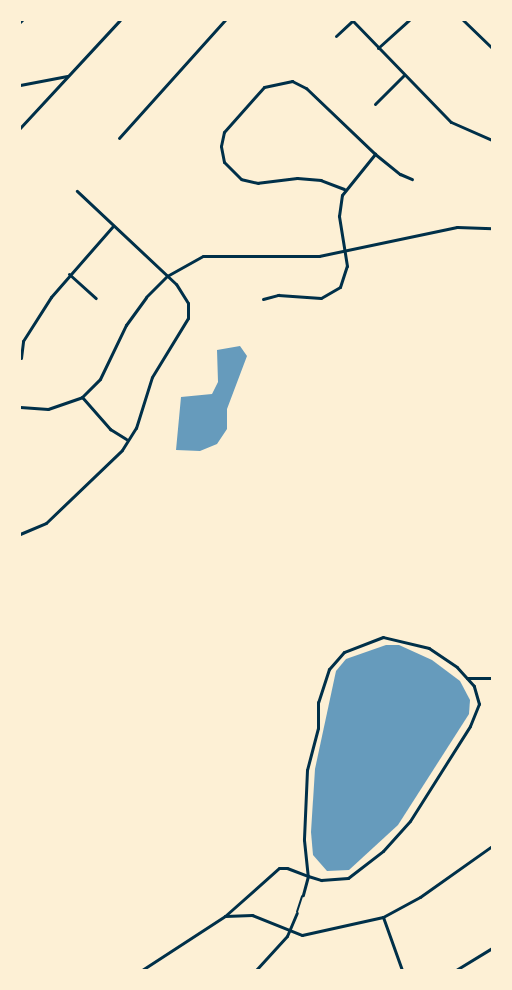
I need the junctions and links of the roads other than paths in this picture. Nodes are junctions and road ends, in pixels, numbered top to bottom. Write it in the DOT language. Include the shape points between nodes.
graph roads {
  1 [pos="120,20"];
  2 [pos="222,20"];
  3 [pos="352,20"];
  4 [pos="409,20"];
  5 [pos="463,20"];
  6 [pos="336,36"];
  7 [pos="378,48"];
  8 [pos="492,48"];
  9 [pos="70,75"];
  10 [pos="403,76"];
  11 [pos="20,85"];
  12 [pos="375,104"];
  13 [pos="20,128"];
  14 [pos="119,138"];
  15 [pos="492,140"];
  16 [pos="375,154"];
  17 [pos="412,179"];
  18 [pos="344,189"];
  19 [pos="77,191"];
  20 [pos="112,227"];
  21 [pos="492,228"];
  22 [pos="345,252"];
  23 [pos="69,274"];
  24 [pos="167,276"];
  25 [pos="96,298"];
  26 [pos="263,299"];
  27 [pos="21,358"];
  28 [pos="82,397"];
  29 [pos="20,406"];
  30 [pos="126,440"];
  31 [pos="20,534"];
  32 [pos="466,678"];
  33 [pos="492,678"];
  34 [pos="492,846"];
  35 [pos="308,876"];
  36 [pos="303,895"];
  37 [pos="297,913"];
  38 [pos="225,916"];
  39 [pos="383,917"];
  40 [pos="289,930"];
  41 [pos="492,948"];
  42 [pos="142,970"];
  43 [pos="256,970"];
  44 [pos="402,970"];
  45 [pos="456,970"];
  1 -- 9 [label="street"];
  2 -- 14 [label="street"];
  3 -- 6 [label="street"];
  3 -- 7 [label="street"];
  4 -- 7 [label="street"];
  5 -- 8 [label="street"];
  7 -- 10 [label="street"];
  9 -- 11 [label="street"];
  9 -- 13 [label="street"];
  10 -- 12 [label="street"];
  10 -- 15 [label="street" via="451,122"];
  16 -- 17 [label="street"];
  16 -- 18 [label="street"];
  16 -- 18 [label="street" via="306,88 292,81 264,87 224,132 220,146 224,162 241,179 258,183 297,178 321,180"];
  18 -- 22 [label="street" via="339,216"];
  19 -- 20 [label="street"];
  20 -- 23 [label="street"];
  20 -- 24 [label="street"];
  21 -- 22 [label="street" via="457,227"];
  22 -- 24 [label="street" via="304,257 215,255 191,261"];
  22 -- 26 [label="street" via="344,279 328,296 278,295"];
  23 -- 25 [label="street"];
  23 -- 27 [label="street" via="29,330"];
  24 -- 28 [label="street" via="139,305 106,369"];
  24 -- 30 [label="street" via="188,303 187,323 152,377 136,428"];
  28 -- 29 [label="street" via="48,409"];
  28 -- 30 [label="street" via="110,429"];
  30 -- 31 [label="street" via="112,461 46,523"];
  32 -- 33 [label="street"];
  32 -- 35 [label="street" via="477,694 477,714 410,821 383,851 348,878 321,880"];
  32 -- 35 [label="street" via="429,648 392,636 371,640 338,657 321,689 318,728 307,770 304,840"];
  34 -- 39 [label="street" via="420,897"];
  35 -- 36 [label="street"];
  35 -- 38 [label="street" via="287,868 275,869"];
  36 -- 37 [label="lane"];
  37 -- 40 [label="street"];
  38 -- 40 [label="street" via="252,915"];
  38 -- 42 [label="street"];
  39 -- 40 [label="street" via="307,935"];
  39 -- 44 [label="street"];
  40 -- 43 [label="street"];
  41 -- 45 [label="street"];
}
